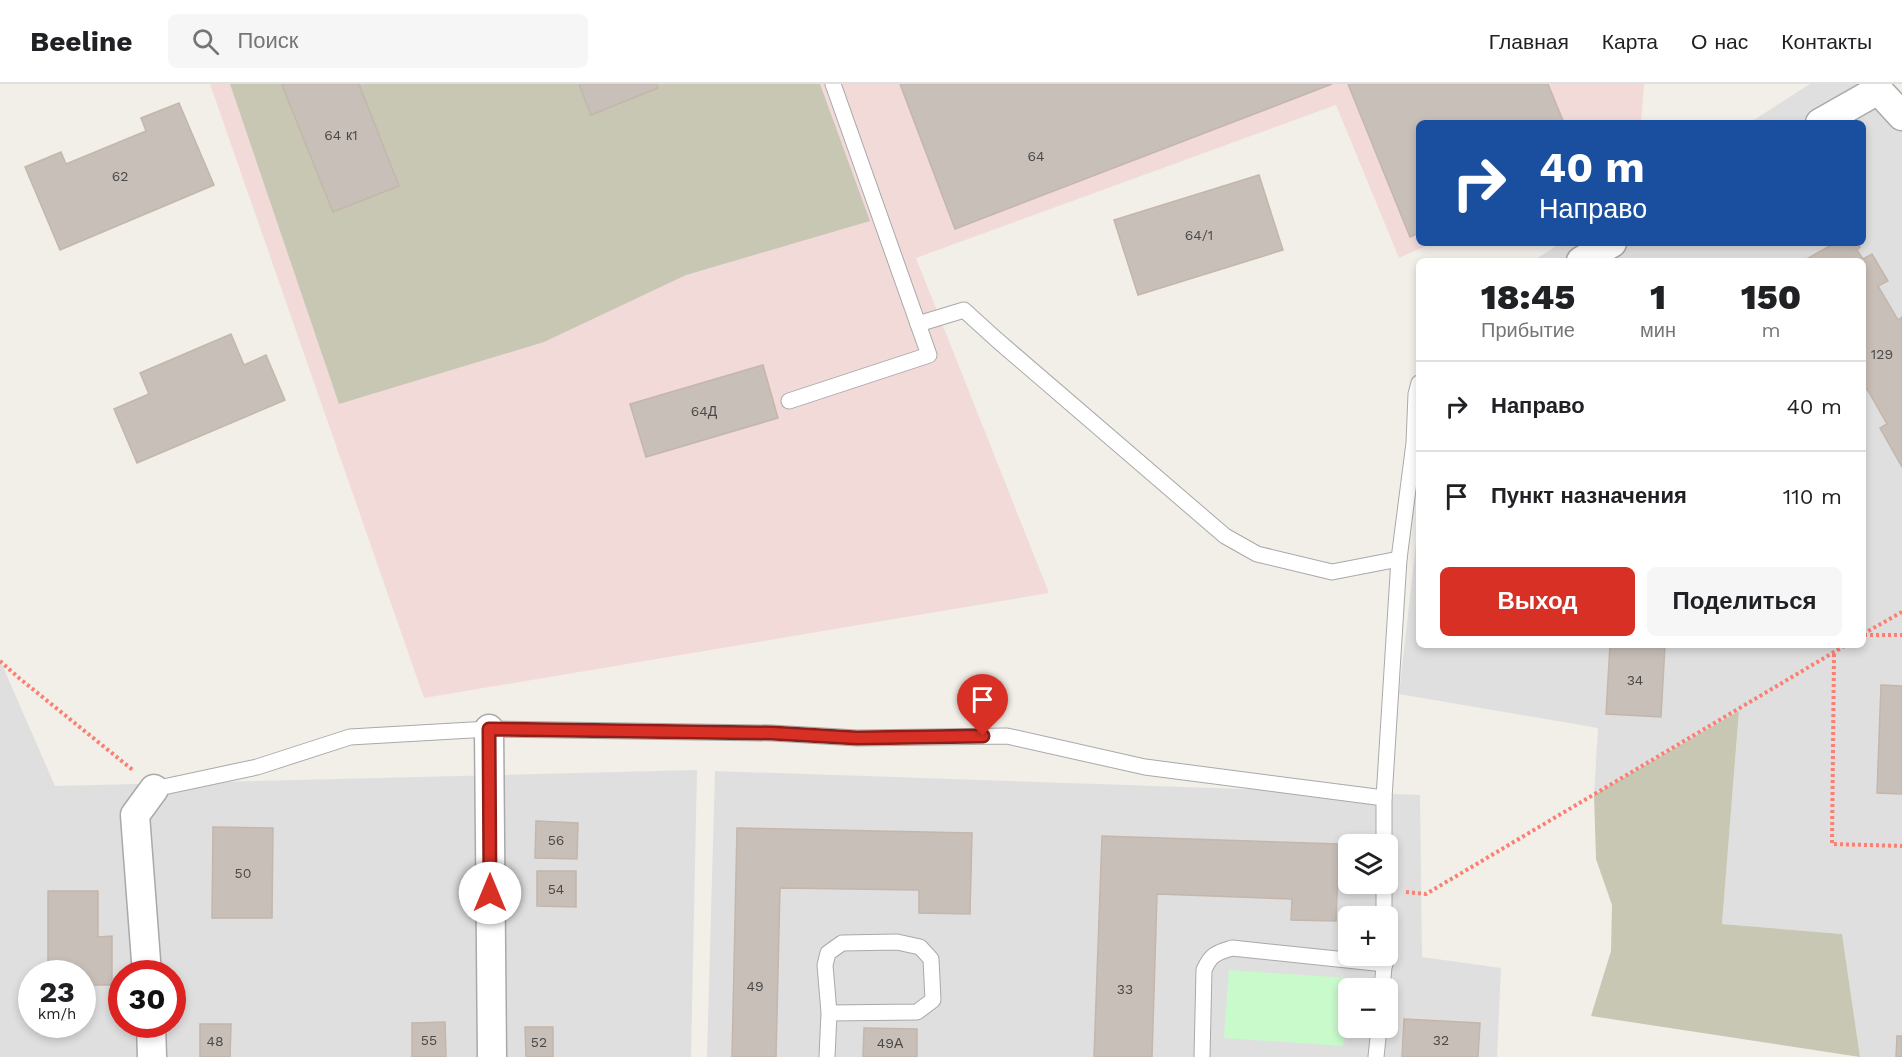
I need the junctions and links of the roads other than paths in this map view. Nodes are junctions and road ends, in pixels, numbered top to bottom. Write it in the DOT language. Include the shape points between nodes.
graph roads {
  1 [pos="832,84"];
  2 [pos="1902,116"];
  3 [pos="1825,120"];
  4 [pos="1607,246"];
  5 [pos="1586,258"];
  6 [pos="918,324"];
  7 [pos="1416,394"];
  8 [pos="789,401"];
  9 [pos="1399,559"];
  10 [pos="489,729"];
  11 [pos="148,784"];
  12 [pos="1384,798"];
  13 [pos="1384,834"];
  14 [pos="1338,956"];
  15 [pos="146,960"];
  16 [pos="829,1013"];
  17 [pos="151,1038"];
  18 [pos="1378,1038"];
  19 [pos="152,1057"];
  20 [pos="492,1057"];
  21 [pos="827,1057"];
  22 [pos="1202,1057"];
  23 [pos="1376,1057"];
  1 -- 6 [label="lane"];
  2 -- 3 [label="street" via="1878,90"];
  4 -- 5 [label="street"];
  6 -- 8 [label="lane" via="929,355"];
  6 -- 9 [label="lane" via="964,310 1225,536 1257,554 1332,572"];
  7 -- 9 [label="lane" via="1414,443"];
  9 -- 12 [label="lane"];
  10 -- 11 [label="lane" via="350,737 257,767"];
  10 -- 12 [label="lane" via="857,738 1007,736 1145,767"];
  10 -- 20 [label="street"];
  11 -- 15 [label="street" via="135,815"];
  12 -- 13 [label="lane"];
  14 -- 22 [label="lane" via="1232,948 1217,952 1204,970"];
  16 -- 16 [label="lane" via="825,965 828,953 842,943 897,942 920,947 931,959 933,1000 916,1012"];
  16 -- 21 [label="lane"];
  17 -- 19 [label="street"];
  18 -- 23 [label="lane"];
}
